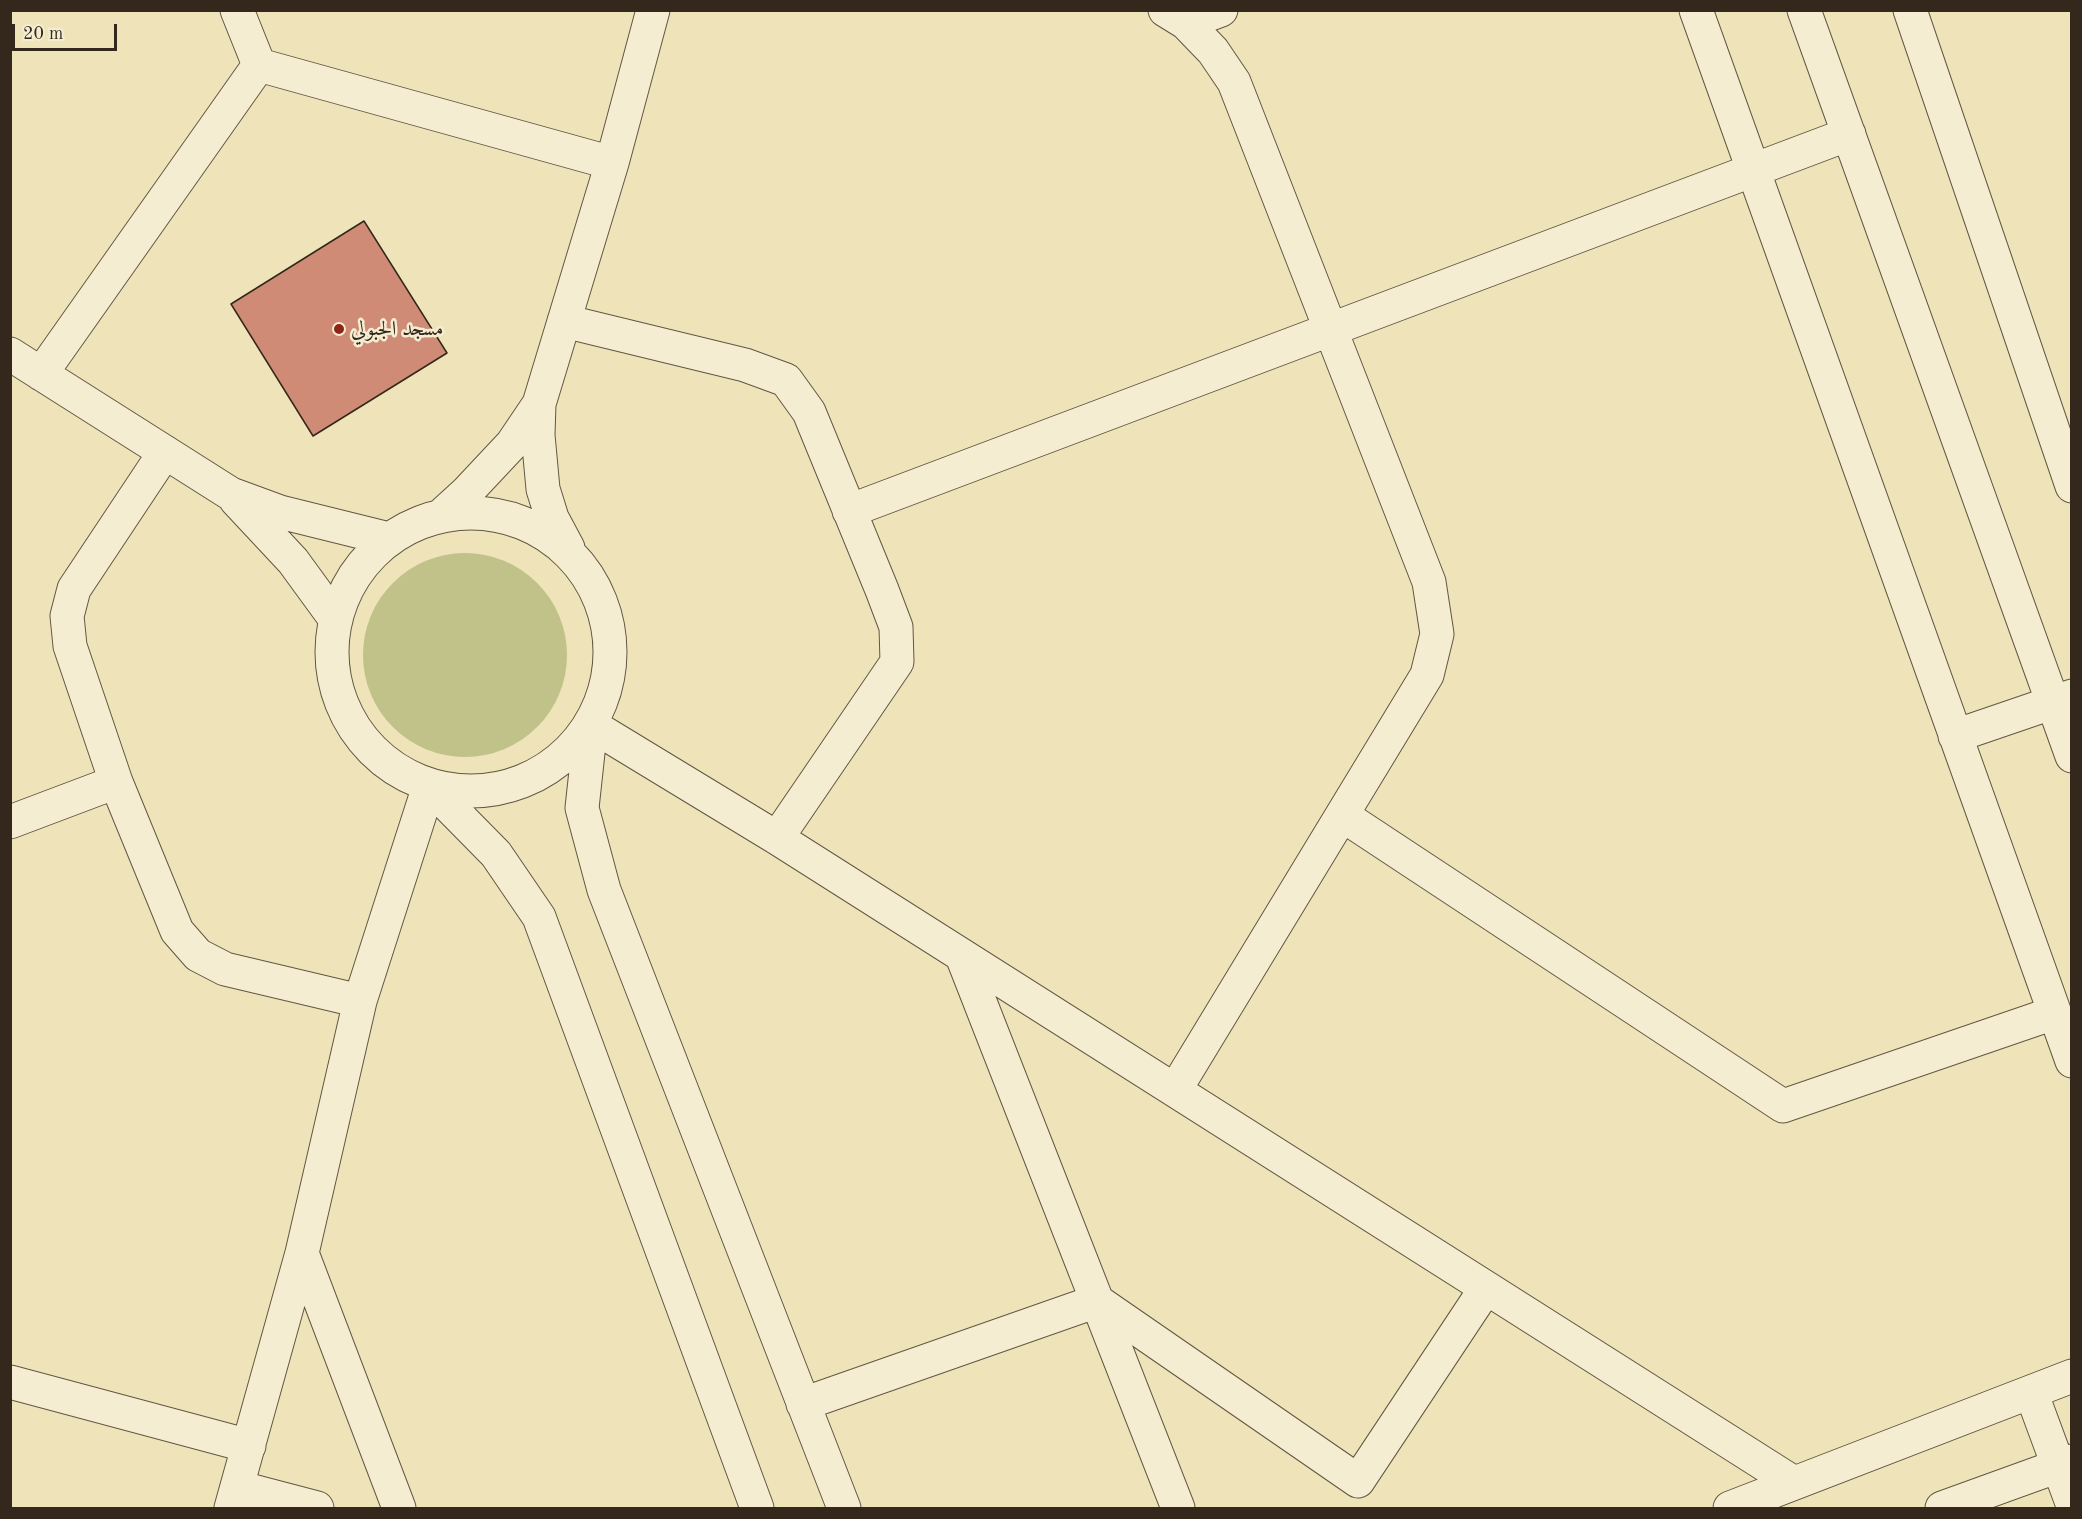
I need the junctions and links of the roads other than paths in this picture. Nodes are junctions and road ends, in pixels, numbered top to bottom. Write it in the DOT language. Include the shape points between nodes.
graph roads {
  1 [pos="237,10"];
  2 [pos="653,10"];
  3 [pos="1221,10"];
  4 [pos="1696,10"];
  5 [pos="1804,10"];
  6 [pos="1910,10"];
  7 [pos="1175,17"];
  8 [pos="259,65"];
  9 [pos="1849,134"];
  10 [pos="612,163"];
  11 [pos="1752,171"];
  12 [pos="564,321"];
  13 [pos="1330,330"];
  14 [pos="10,354"];
  15 [pos="41,374"];
  16 [pos="539,404"];
  17 [pos="165,453"];
  18 [pos="2072,486"];
  19 [pos="231,494"];
  20 [pos="849,511"];
  21 [pos="442,514"];
  22 [pos="389,539"];
  23 [pos="570,552"];
  24 [pos="336,620"];
  25 [pos="2062,700"];
  26 [pos="591,725"];
  27 [pos="1955,735"];
  28 [pos="2072,756"];
  29 [pos="116,783"];
  30 [pos="429,786"];
  31 [pos="1342,815"];
  32 [pos="10,822"];
  33 [pos="777,838"];
  34 [pos="962,956"];
  35 [pos="360,1002"];
  36 [pos="2054,1013"];
  37 [pos="2072,1061"];
  38 [pos="1175,1090"];
  39 [pos="302,1253"];
  40 [pos="1486,1288"];
  41 [pos="1097,1302"];
  42 [pos="2072,1376"];
  43 [pos="10,1382"];
  44 [pos="2031,1392"];
  45 [pos="803,1404"];
  46 [pos="249,1446"];
  47 [pos="2065,1463"];
  48 [pos="1794,1484"];
  49 [pos="234,1498"];
  50 [pos="2072,1503"];
  51 [pos="317,1509"];
  52 [pos="399,1509"];
  53 [pos="757,1509"];
  54 [pos="844,1509"];
  55 [pos="1178,1509"];
  56 [pos="1730,1509"];
  57 [pos="1942,1509"];
  1 -- 8 [label="street"];
  2 -- 10 [label="street"];
  3 -- 7 [label="street"];
  4 -- 11 [label="street"];
  5 -- 9 [label="street"];
  6 -- 18 [label="street"];
  7 -- 13 [label="street" via="1213,51 1234,82"];
  8 -- 10 [label="street"];
  8 -- 15 [label="street"];
  9 -- 11 [label="street"];
  9 -- 25 [label="street"];
  10 -- 12 [label="street"];
  11 -- 13 [label="street"];
  11 -- 27 [label="street"];
  12 -- 16 [label="street"];
  12 -- 20 [label="street" via="745,365 786,380 809,412"];
  13 -- 20 [label="street"];
  13 -- 31 [label="street" via="1429,582 1437,634 1427,675"];
  14 -- 15 [label="street"];
  15 -- 17 [label="street"];
  16 -- 21 [label="street" via="512,444"];
  16 -- 23 [label="street" via="543,489 552,518"];
  17 -- 19 [label="street"];
  17 -- 29 [label="street" via="74,589 67,616 70,646"];
  19 -- 22 [label="street" via="280,512"];
  19 -- 24 [label="street" via="293,561"];
  20 -- 33 [label="street" via="896,627 897,662"];
  21 -- 22 [label="street" via="400,530"];
  21 -- 23 [label="street" via="488,512 533,525"];
  22 -- 24 [label="street" via="364,559 340,598"];
  23 -- 26 [label="street" via="597,590 610,635 608,682"];
  24 -- 30 [label="street" via="330,644 336,689 355,731 387,764"];
  25 -- 27 [label="street"];
  25 -- 28 [label="street"];
  26 -- 30 [label="street" via="561,760 520,783 475,793"];
  26 -- 33 [label="street"];
  26 -- 45 [label="street" via="582,808 604,890"];
  27 -- 36 [label="street"];
  29 -- 32 [label="street"];
  29 -- 35 [label="street" via="177,932 198,955 225,969"];
  30 -- 35 [label="street"];
  30 -- 53 [label="street" via="496,854 539,917"];
  31 -- 36 [label="street" via="1783,1106"];
  31 -- 38 [label="street"];
  33 -- 34 [label="street"];
  34 -- 38 [label="street"];
  34 -- 41 [label="street"];
  35 -- 39 [label="street"];
  36 -- 37 [label="street"];
  38 -- 40 [label="street"];
  39 -- 46 [label="street"];
  39 -- 52 [label="street"];
  40 -- 41 [label="street" via="1358,1481"];
  40 -- 48 [label="street"];
  41 -- 45 [label="street"];
  41 -- 55 [label="street"];
  42 -- 44 [label="street"];
  43 -- 46 [label="street"];
  44 -- 47 [label="street"];
  44 -- 48 [label="street"];
  45 -- 54 [label="street"];
  46 -- 49 [label="street"];
  47 -- 50 [label="street"];
  47 -- 57 [label="street"];
  48 -- 56 [label="street"];
  49 -- 51 [label="street"];
}
